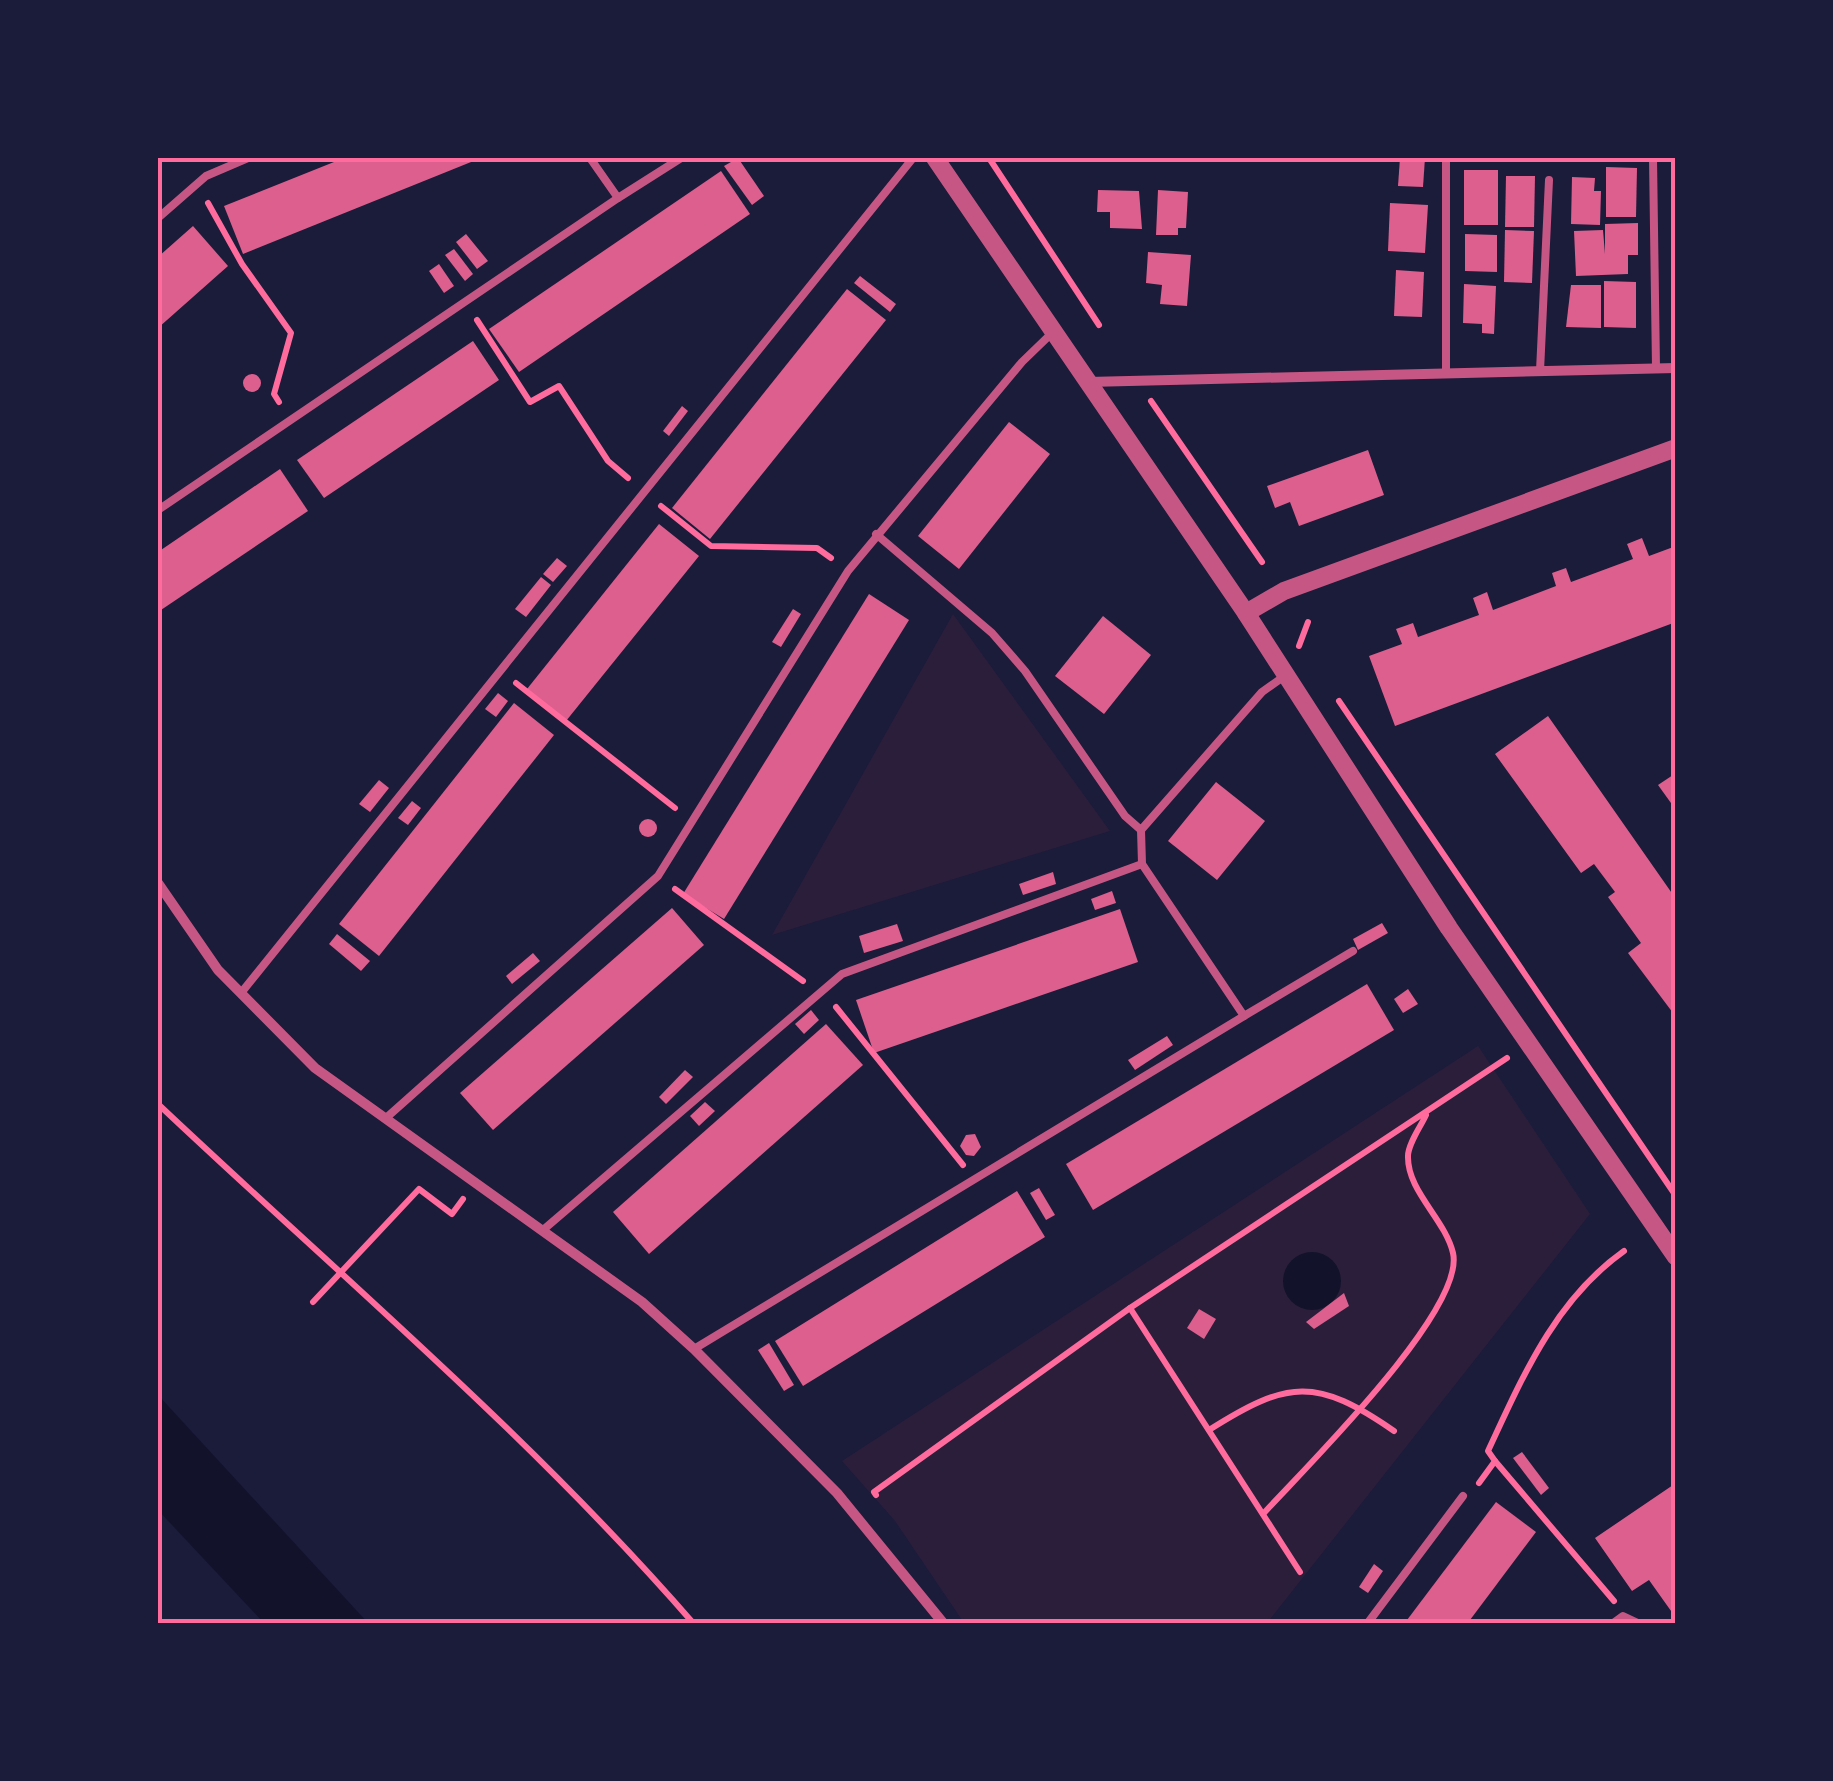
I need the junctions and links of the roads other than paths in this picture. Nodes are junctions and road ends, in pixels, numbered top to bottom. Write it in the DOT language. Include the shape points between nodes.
graph roads {
  1 [pos="248,158"];
  2 [pos="590,158"];
  3 [pos="682,158"];
  4 [pos="913,158"];
  5 [pos="935,158"];
  6 [pos="1446,158"];
  7 [pos="1653,158"];
  8 [pos="1550,180"];
  9 [pos="618,198"];
  10 [pos="158,218"];
  11 [pos="1053,332"];
  12 [pos="1656,368"];
  13 [pos="1676,368"];
  14 [pos="1540,371"];
  15 [pos="1446,374"];
  16 [pos="1087,382"];
  17 [pos="1676,448"];
  18 [pos="158,510"];
  19 [pos="876,534"];
  20 [pos="1246,613"];
  21 [pos="1286,674"];
  22 [pos="1141,830"];
  23 [pos="1142,864"];
  24 [pos="158,884"];
  25 [pos="1353,951"];
  26 [pos="241,993"];
  27 [pos="1244,1016"];
  28 [pos="386,1118"];
  29 [pos="543,1230"];
  30 [pos="1676,1257"];
  31 [pos="694,1348"];
  32 [pos="1463,1496"];
  33 [pos="944,1624"];
  34 [pos="1367,1624"];
  35 [pos="1612,1624"];
  36 [pos="1640,1624"];
  1 -- 10 [label="lane" via="198,183"];
  2 -- 9 [label="lane"];
  3 -- 9 [label="lane"];
  4 -- 26 [label="lane"];
  5 -- 11 [label="street"];
  6 -- 15 [label="lane"];
  7 -- 12 [label="lane"];
  8 -- 14 [label="lane"];
  9 -- 18 [label="lane"];
  11 -- 16 [label="street"];
  11 -- 19 [label="lane"];
  12 -- 13 [label="street"];
  12 -- 14 [label="street"];
  14 -- 15 [label="street"];
  15 -- 16 [label="street"];
  16 -- 20 [label="street"];
  17 -- 20 [label="street" via="1284,592"];
  19 -- 22 [label="lane" via="992,632"];
  19 -- 28 [label="lane" via="658,876"];
  20 -- 21 [label="street"];
  21 -- 22 [label="lane" via="1262,692"];
  21 -- 30 [label="street"];
  22 -- 23 [label="lane"];
  23 -- 27 [label="lane"];
  23 -- 29 [label="lane" via="842,974"];
  24 -- 26 [label="street"];
  25 -- 27 [label="lane"];
  26 -- 28 [label="street" via="315,1068"];
  27 -- 31 [label="lane"];
  28 -- 29 [label="street"];
  29 -- 31 [label="street"];
  31 -- 33 [label="street" via="837,1493"];
  32 -- 34 [label="lane"];
  35 -- 36 [label="lane" via="1623,1616"];
}
